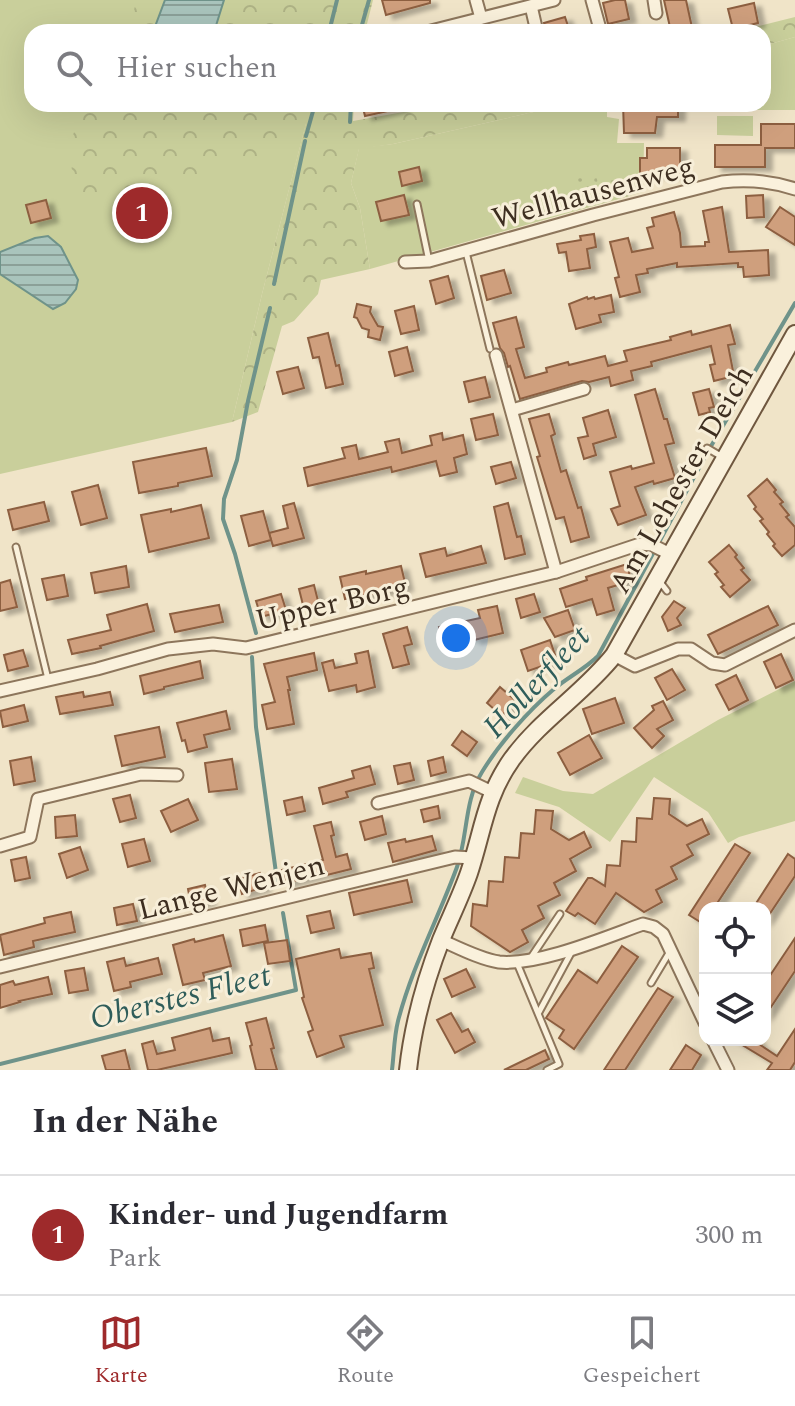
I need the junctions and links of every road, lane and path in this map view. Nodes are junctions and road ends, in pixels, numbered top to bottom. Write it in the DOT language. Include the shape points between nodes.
graph roads {
  1 [pos="476,0"];
  2 [pos="554,0"];
  3 [pos="592,0"];
  4 [pos="654,0"];
  5 [pos="531,6"];
  6 [pos="656,13"];
  7 [pos="475,24"];
  8 [pos="535,24"];
  9 [pos="599,24"];
  10 [pos="795,189"];
  11 [pos="417,204"];
  12 [pos="466,251"];
  13 [pos="429,261"];
  14 [pos="405,262"];
  15 [pos="795,334"];
  16 [pos="493,352"];
  17 [pos="584,389"];
  18 [pos="512,410"];
  19 [pos="16,547"];
  20 [pos="661,549"];
  21 [pos="556,572"];
  22 [pos="795,630"];
  23 [pos="614,655"];
  24 [pos="48,680"];
  25 [pos="0,691"];
  26 [pos="177,775"];
  27 [pos="482,787"];
  28 [pos="378,803"];
  29 [pos="0,846"];
  30 [pos="464,858"];
  31 [pos="560,914"];
  32 [pos="441,940"];
  33 [pos="573,949"];
  34 [pos="670,950"];
  35 [pos="530,960"];
  36 [pos="516,963"];
  37 [pos="0,967"];
  38 [pos="651,983"];
  39 [pos="699,1010"];
  40 [pos="538,1013"];
  41 [pos="716,1046"];
  42 [pos="408,1070"];
  43 [pos="547,1070"];
  44 [pos="728,1070"];
  1 -- 7 [label="street"];
  2 -- 5 [label="street"];
  3 -- 9 [label="street"];
  4 -- 6 [label="street"];
  5 -- 7 [label="street"];
  5 -- 8 [label="street"];
  10 -- 12 [label="street, Wellhausenweg" via="759,181 722,182"];
  11 -- 13 [label="lane"];
  12 -- 13 [label="street, Wellhausenweg"];
  12 -- 16 [label="lane"];
  13 -- 14 [label="street, Wellhausenweg"];
  15 -- 20 [label="street, Am Lehester Deich" via="714,453"];
  16 -- 18 [label="street"];
  17 -- 18 [label="street"];
  18 -- 21 [label="street"];
  19 -- 24 [label="lane"];
  20 -- 21 [label="street, Upper Borg" via="647,543"];
  20 -- 23 [label="street, Am Lehester Deich" via="662,585"];
  21 -- 24 [label="street, Upper Borg" via="246,648 213,644 168,649"];
  22 -- 23 [label="street" via="725,665 691,649 635,666"];
  23 -- 27 [label="street, Am Lehester Deich"];
  24 -- 25 [label="street, Upper Borg"];
  26 -- 29 [label="street" via="141,774 38,799 30,837"];
  27 -- 28 [label="street" via="462,782"];
  27 -- 30 [label="street, Am Lehester Deich" via="485,812"];
  30 -- 32 [label="street, Am Lehester Deich" via="469,874"];
  30 -- 37 [label="street, Lange Wenjen"];
  31 -- 35 [label="lane"];
  32 -- 36 [label="street" via="495,961"];
  32 -- 42 [label="street, Am Lehester Deich" via="413,1030"];
  33 -- 34 [label="street" via="643,924 663,934"];
  33 -- 35 [label="street"];
  33 -- 40 [label="lane"];
  34 -- 38 [label="lane"];
  34 -- 39 [label="street"];
  35 -- 36 [label="street"];
  36 -- 40 [label="lane"];
  40 -- 43 [label="lane" via="559,1064"];
  41 -- 44 [label="street"];
}
